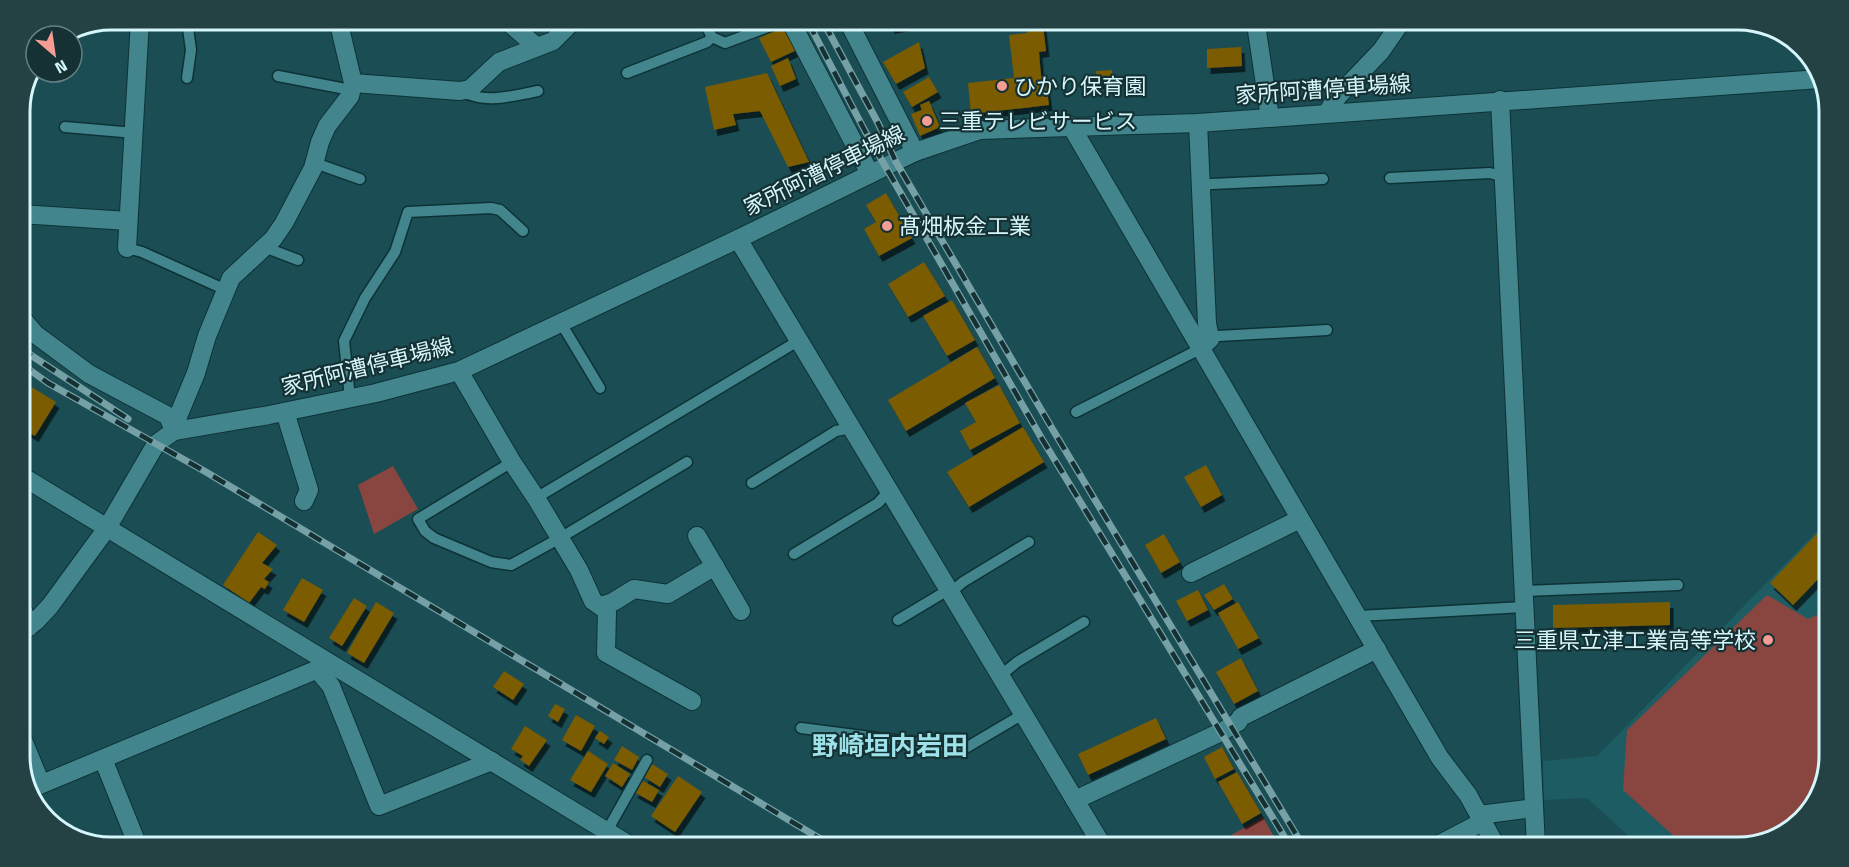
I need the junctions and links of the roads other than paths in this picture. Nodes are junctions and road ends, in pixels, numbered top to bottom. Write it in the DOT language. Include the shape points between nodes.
graph roads {
  1 [pos="140,30"];
  2 [pos="188,30"];
  3 [pos="340,30"];
  4 [pos="517,30"];
  5 [pos="564,30"];
  6 [pos="708,30"];
  7 [pos="759,30"];
  8 [pos="795,30"];
  9 [pos="853,30"];
  10 [pos="1257,30"];
  11 [pos="1396,30"];
  12 [pos="712,37"];
  13 [pos="537,47"];
  14 [pos="627,73"];
  15 [pos="278,76"];
  16 [pos="187,78"];
  17 [pos="1813,79"];
  18 [pos="352,87"];
  19 [pos="460,91"];
  20 [pos="538,91"];
  21 [pos="1500,100"];
  22 [pos="1327,113"];
  23 [pos="1270,118"];
  24 [pos="1198,123"];
  25 [pos="1071,126"];
  26 [pos="65,127"];
  27 [pos="135,133"];
  28 [pos="915,152"];
  29 [pos="315,163"];
  30 [pos="870,174"];
  31 [pos="1504,177"];
  32 [pos="1323,178"];
  33 [pos="1389,178"];
  34 [pos="360,179"];
  35 [pos="1201,186"];
  36 [pos="30,215"];
  37 [pos="128,220"];
  38 [pos="523,231"];
  39 [pos="738,239"];
  40 [pos="127,248"];
  41 [pos="264,248"];
  42 [pos="298,260"];
  43 [pos="226,290"];
  44 [pos="561,323"];
  45 [pos="30,327"];
  46 [pos="1328,330"];
  47 [pos="798,341"];
  48 [pos="1205,344"];
  49 [pos="459,371"];
  50 [pos="600,388"];
  51 [pos="350,398"];
  52 [pos="285,411"];
  53 [pos="1076,412"];
  54 [pos="851,428"];
  55 [pos="174,431"];
  56 [pos="512,462"];
  57 [pos="687,462"];
  58 [pos="30,481"];
  59 [pos="752,483"];
  60 [pos="889,491"];
  61 [pos="536,498"];
  62 [pos="304,501"];
  63 [pos="1300,519"];
  64 [pos="107,528"];
  65 [pos="697,536"];
  66 [pos="560,538"];
  67 [pos="1029,542"];
  68 [pos="794,554"];
  69 [pos="715,566"];
  70 [pos="1191,573"];
  71 [pos="1678,585"];
  72 [pos="949,591"];
  73 [pos="1524,599"];
  74 [pos="601,606"];
  75 [pos="741,610"];
  76 [pos="1358,616"];
  77 [pos="898,620"];
  78 [pos="1084,622"];
  79 [pos="30,624"];
  80 [pos="1377,649"];
  81 [pos="323,666"];
  82 [pos="1000,676"];
  83 [pos="692,701"];
  84 [pos="1023,714"];
  85 [pos="801,728"];
  86 [pos="103,759"];
  87 [pos="647,760"];
  88 [pos="492,761"];
  89 [pos="36,787"];
  90 [pos="1075,800"];
  91 [pos="1534,808"];
  92 [pos="1480,819"];
  93 [pos="607,831"];
  94 [pos="134,837"];
  95 [pos="616,837"];
  96 [pos="1097,837"];
  97 [pos="1451,837"];
  98 [pos="1491,837"];
  99 [pos="1535,837"];
  1 -- 27 [label="street"];
  2 -- 16 [label="lane" via="191,50"];
  3 -- 18 [label="street"];
  4 -- 13 [label="street"];
  5 -- 13 [label="street" via="553,41"];
  6 -- 12 [label="lane"];
  7 -- 12 [label="lane" via="724,43"];
  8 -- 30 [label="street"];
  9 -- 28 [label="street"];
  10 -- 23 [label="street"];
  11 -- 22 [label="street"];
  12 -- 14 [label="lane"];
  13 -- 19 [label="street" via="499,62 470,88"];
  15 -- 18 [label="lane"];
  17 -- 21 [label="street, 家所阿漕停車場線"];
  18 -- 19 [label="street"];
  18 -- 29 [label="street" via="345,104 327,126"];
  19 -- 20 [label="lane" via="492,99"];
  21 -- 22 [label="street, 家所阿漕停車場線"];
  21 -- 31 [label="street"];
  22 -- 23 [label="street, 家所阿漕停車場線"];
  23 -- 24 [label="street, 家所阿漕停車場線"];
  24 -- 25 [label="street, 家所阿漕停車場線"];
  24 -- 35 [label="street"];
  25 -- 28 [label="street, 家所阿漕停車場線" via="980,130"];
  25 -- 48 [label="street"];
  26 -- 27 [label="lane"];
  27 -- 37 [label="street"];
  28 -- 30 [label="street, 家所阿漕停車場線"];
  29 -- 34 [label="lane"];
  29 -- 41 [label="street" via="284,223"];
  30 -- 39 [label="street, 家所阿漕停車場線"];
  31 -- 33 [label="lane" via="1490,173"];
  31 -- 73 [label="street"];
  32 -- 35 [label="lane"];
  35 -- 48 [label="street"];
  36 -- 37 [label="street"];
  37 -- 40 [label="street"];
  38 -- 51 [label="lane" via="500,210 491,208 408,212 395,252 365,298 344,341"];
  39 -- 44 [label="street, 家所阿漕停車場線"];
  39 -- 47 [label="street"];
  40 -- 43 [label="lane"];
  41 -- 42 [label="lane"];
  41 -- 43 [label="street" via="231,278"];
  43 -- 55 [label="street"];
  44 -- 49 [label="street, 家所阿漕停車場線"];
  44 -- 50 [label="lane"];
  45 -- 55 [label="street" via="89,374 168,416"];
  46 -- 48 [label="lane" via="1218,336"];
  47 -- 54 [label="street"];
  47 -- 61 [label="lane"];
  48 -- 53 [label="lane"];
  48 -- 63 [label="street"];
  49 -- 51 [label="street, 家所阿漕停車場線"];
  49 -- 56 [label="street"];
  51 -- 52 [label="street, 家所阿漕停車場線"];
  52 -- 55 [label="street, 家所阿漕停車場線"];
  52 -- 62 [label="street" via="309,490"];
  54 -- 59 [label="lane" via="836,431"];
  54 -- 60 [label="street"];
  55 -- 64 [label="street" via="156,444"];
  56 -- 61 [label="street"];
  56 -- 66 [label="lane" via="418,519 425,531 491,562 511,565"];
  57 -- 66 [label="lane"];
  58 -- 64 [label="street"];
  60 -- 68 [label="lane" via="878,503"];
  60 -- 72 [label="street"];
  61 -- 66 [label="street"];
  63 -- 70 [label="street"];
  63 -- 76 [label="street"];
  64 -- 79 [label="street" via="50,606"];
  64 -- 81 [label="street"];
  65 -- 69 [label="street"];
  66 -- 74 [label="street" via="593,601"];
  67 -- 72 [label="lane"];
  69 -- 74 [label="street" via="668,594 634,590"];
  69 -- 75 [label="street"];
  71 -- 73 [label="lane"];
  72 -- 77 [label="lane"];
  72 -- 82 [label="street"];
  73 -- 76 [label="lane"];
  73 -- 91 [label="street"];
  74 -- 83 [label="street" via="608,611 598,650"];
  76 -- 80 [label="street"];
  78 -- 82 [label="lane"];
  80 -- 90 [label="street" via="1240,717 1221,732"];
  80 -- 92 [label="street"];
  81 -- 86 [label="street"];
  81 -- 88 [label="street"];
  81 -- 88 [label="street" via="379,806"];
  82 -- 84 [label="street"];
  84 -- 85 [label="lane" via="964,749"];
  84 -- 90 [label="street"];
  86 -- 89 [label="street"];
  86 -- 94 [label="street"];
  87 -- 93 [label="lane"];
  88 -- 93 [label="street"];
  90 -- 96 [label="street"];
  91 -- 92 [label="street"];
  91 -- 99 [label="street"];
  92 -- 97 [label="street"];
  92 -- 98 [label="street"];
  93 -- 95 [label="street"];
}
